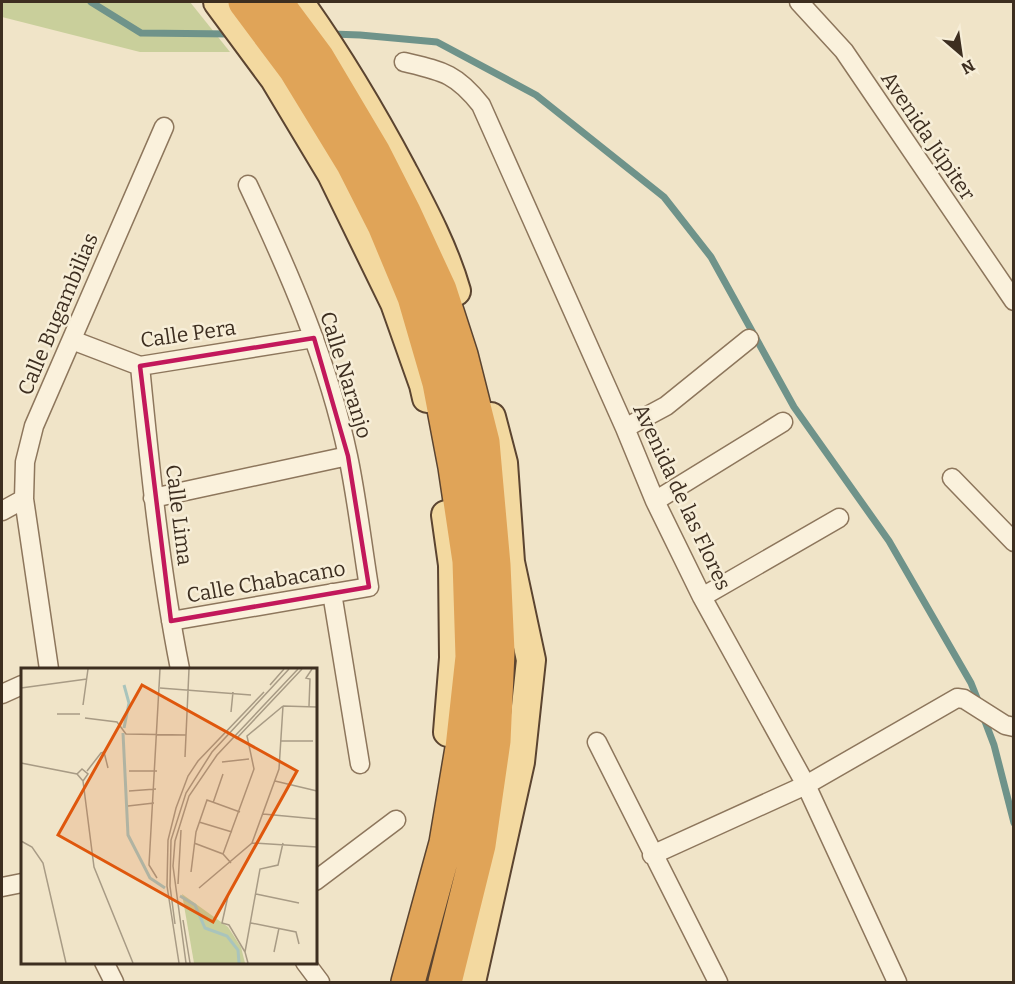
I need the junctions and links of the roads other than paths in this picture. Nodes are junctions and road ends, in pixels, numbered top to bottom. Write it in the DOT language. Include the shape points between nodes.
graph roads {
  1 [pos="276,2"];
  2 [pos="299,2"];
  3 [pos="799,2"];
  4 [pos="228,3"];
  5 [pos="404,62"];
  6 [pos="305,64"];
  7 [pos="164,127"];
  8 [pos="248,185"];
  9 [pos="1014,302"];
  10 [pos="314,338"];
  11 [pos="749,339"];
  12 [pos="72,340"];
  13 [pos="140,366"];
  14 [pos="783,422"];
  15 [pos="625,428"];
  16 [pos="348,456"];
  17 [pos="952,478"];
  18 [pos="153,498"];
  19 [pos="24,499"];
  20 [pos="655,501"];
  21 [pos="2,512"];
  22 [pos="839,518"];
  23 [pos="1014,542"];
  24 [pos="369,588"];
  25 [pos="332,593"];
  26 [pos="702,597"];
  27 [pos="171,621"];
  28 [pos="49,668"];
  29 [pos="180,668"];
  30 [pos="21,685"];
  31 [pos="2,694"];
  32 [pos="1009,726"];
  33 [pos="597,742"];
  34 [pos="360,764"];
  35 [pos="806,785"];
  36 [pos="396,820"];
  37 [pos="652,855"];
  38 [pos="316,880"];
  39 [pos="21,883"];
  40 [pos="2,887"];
  41 [pos="104,963"];
  42 [pos="306,963"];
  43 [pos="114,982"];
  44 [pos="320,982"];
  45 [pos="391,982"];
  46 [pos="408,982"];
  47 [pos="445,982"];
  48 [pos="471,982"];
  49 [pos="718,982"];
  50 [pos="897,982"];
  1 -- 6 [label="highway"];
  2 -- 6 [label="main road"];
  3 -- 9 [label="street, Avenida Júpiter" via="844,51"];
  4 -- 6 [label="highway"];
  5 -- 15 [label="street, Avenida de las Flores" via="444,71 481,105"];
  6 -- 45 [label="main road" via="332,174 395,303 424,385 441,471 453,565 454,658 447,747 430,840"];
  6 -- 46 [label="highway" via="384,225 414,297 439,383 468,561 472,657 462,748 446,843"];
  6 -- 47 [label="highway" via="374,153 404,212 440,290 483,442 498,652 494,741 479,844"];
  6 -- 48 [label="main road" via="422,206 454,284 503,463 510,562 531,660 520,762"];
  7 -- 12 [label="street, Calle Bugambilias"];
  8 -- 10 [label="street, Calle Naranjo"];
  10 -- 13 [label="street, Calle Pera"];
  10 -- 16 [label="street, Calle Naranjo"];
  11 -- 15 [label="street" via="666,406"];
  12 -- 13 [label="street, Calle Pera"];
  12 -- 19 [label="street, Calle Bugambilias" via="34,426 25,462"];
  13 -- 18 [label="street, Calle Lima"];
  14 -- 20 [label="street"];
  15 -- 20 [label="street, Avenida de las Flores"];
  16 -- 18 [label="street"];
  16 -- 24 [label="street, Calle Naranjo"];
  17 -- 23 [label="street"];
  18 -- 27 [label="street, Calle Lima"];
  19 -- 21 [label="street"];
  19 -- 28 [label="street, Calle Bugambilias"];
  20 -- 26 [label="street, Avenida de las Flores"];
  22 -- 26 [label="street"];
  24 -- 25 [label="street, Calle Chabacano"];
  25 -- 27 [label="street, Calle Chabacano"];
  25 -- 34 [label="street"];
  26 -- 35 [label="street, Avenida de las Flores"];
  27 -- 29 [label="street, Calle Lima"];
  30 -- 31 [label="street"];
  32 -- 35 [label="street" via="957,698"];
  33 -- 37 [label="street"];
  35 -- 37 [label="street"];
  35 -- 50 [label="street, Avenida de las Flores"];
  36 -- 38 [label="street"];
  37 -- 49 [label="street"];
  39 -- 40 [label="street"];
  41 -- 43 [label="street"];
  42 -- 44 [label="street"];
}
